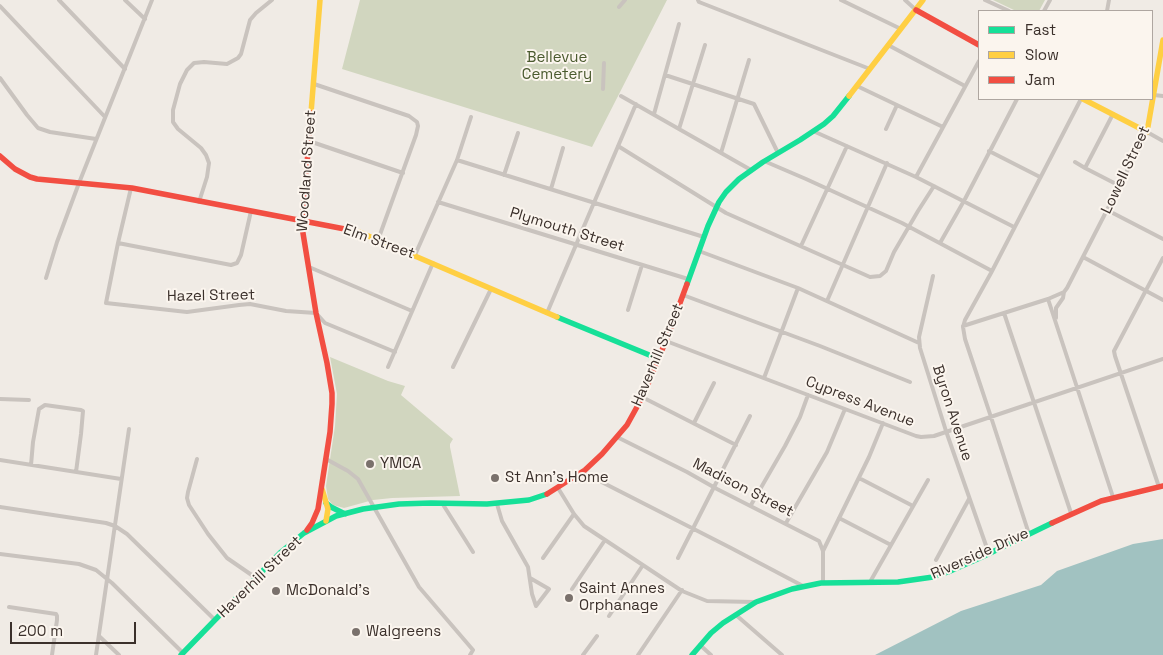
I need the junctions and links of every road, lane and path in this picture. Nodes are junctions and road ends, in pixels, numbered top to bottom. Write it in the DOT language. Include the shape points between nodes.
graph roads {
  1 [pos="59,0"];
  2 [pos="124,0"];
  3 [pos="152,0"];
  4 [pos="272,0"];
  5 [pos="320,0"];
  6 [pos="625,0"];
  7 [pos="698,0"];
  8 [pos="841,0"];
  9 [pos="905,0"];
  10 [pos="923,0"];
  11 [pos="984,0"];
  12 [pos="0,6"];
  13 [pos="619,7"];
  14 [pos="916,10"];
  15 [pos="1007,10"];
  16 [pos="145,18"];
  17 [pos="679,24"];
  18 [pos="901,29"];
  19 [pos="1163,40"];
  20 [pos="978,44"];
  21 [pos="704,45"];
  22 [pos="888,45"];
  23 [pos="749,60"];
  24 [pos="604,63"];
  25 [pos="978,63"];
  26 [pos="124,69"];
  27 [pos="870,69"];
  28 [pos="665,75"];
  29 [pos="0,78"];
  30 [pos="314,84"];
  31 [pos="693,84"];
  32 [pos="857,86"];
  33 [pos="965,86"];
  34 [pos="603,89"];
  35 [pos="1154,95"];
  36 [pos="621,96"];
  37 [pos="1163,96"];
  38 [pos="737,98"];
  39 [pos="1016,100"];
  40 [pos="1081,100"];
  41 [pos="1091,101"];
  42 [pos="636,104"];
  43 [pos="897,105"];
  44 [pos="654,114"];
  45 [pos="1113,114"];
  46 [pos="105,117"];
  47 [pos="471,117"];
  48 [pos="943,127"];
  49 [pos="679,129"];
  50 [pos="886,129"];
  51 [pos="813,131"];
  52 [pos="1147,132"];
  53 [pos="518,133"];
  54 [pos="96,139"];
  55 [pos="309,141"];
  56 [pos="1163,141"];
  57 [pos="618,146"];
  58 [pos="847,146"];
  59 [pos="563,148"];
  60 [pos="990,151"];
  61 [pos="721,153"];
  62 [pos="778,153"];
  63 [pos="0,156"];
  64 [pos="457,160"];
  65 [pos="764,161"];
  66 [pos="1075,162"];
  67 [pos="887,164"];
  68 [pos="1085,168"];
  69 [pos="751,170"];
  70 [pos="403,173"];
  71 [pos="504,175"];
  72 [pos="916,177"];
  73 [pos="1040,177"];
  74 [pos="79,183"];
  75 [pos="934,186"];
  76 [pos="1120,186"];
  77 [pos="131,188"];
  78 [pos="828,188"];
  79 [pos="551,189"];
  80 [pos="964,201"];
  81 [pos="199,202"];
  82 [pos="438,202"];
  83 [pos="594,203"];
  84 [pos="717,206"];
  85 [pos="868,207"];
  86 [pos="1107,210"];
  87 [pos="251,211"];
  88 [pos="302,221"];
  89 [pos="909,227"];
  90 [pos="1014,227"];
  91 [pos="704,237"];
  92 [pos="1163,239"];
  93 [pos="378,240"];
  94 [pos="118,243"];
  95 [pos="940,243"];
  96 [pos="576,245"];
  97 [pos="801,246"];
  98 [pos="699,251"];
  99 [pos="415,255"];
  100 [pos="1083,257"];
  101 [pos="1163,258"];
  102 [pos="433,263"];
  103 [pos="642,265"];
  104 [pos="843,265"];
  105 [pos="308,266"];
  106 [pos="992,270"];
  107 [pos="933,276"];
  108 [pos="46,278"];
  109 [pos="688,279"];
  110 [pos="798,288"];
  111 [pos="491,289"];
  112 [pos="1146,290"];
  113 [pos="1064,292"];
  114 [pos="682,295"];
  115 [pos="1048,299"];
  116 [pos="1163,300"];
  117 [pos="827,302"];
  118 [pos="628,310"];
  119 [pos="412,311"];
  120 [pos="316,313"];
  121 [pos="547,313"];
  122 [pos="1004,313"];
  123 [pos="1056,323"];
  124 [pos="963,326"];
  125 [pos="781,332"];
  126 [pos="666,342"];
  127 [pos="919,343"];
  128 [pos="395,352"];
  129 [pos="659,358"];
  130 [pos="1163,359"];
  131 [pos="453,367"];
  132 [pos="388,368"];
  133 [pos="1120,372"];
  134 [pos="764,378"];
  135 [pos="910,382"];
  136 [pos="714,383"];
  137 [pos="1077,388"];
  138 [pos="808,395"];
  139 [pos="642,397"];
  140 [pos="0,399"];
  141 [pos="29,400"];
  142 [pos="1034,402"];
  143 [pos="845,409"];
  144 [pos="750,416"];
  145 [pos="991,416"];
  146 [pos="694,423"];
  147 [pos="883,423"];
  148 [pos="129,429"];
  149 [pos="946,431"];
  150 [pos="617,437"];
  151 [pos="736,445"];
  152 [pos="197,459"];
  153 [pos="326,459"];
  154 [pos="0,460"];
  155 [pos="31,465"];
  156 [pos="76,472"];
  157 [pos="582,472"];
  158 [pos="121,478"];
  159 [pos="859,478"];
  160 [pos="928,480"];
  161 [pos="714,487"];
  162 [pos="1161,487"];
  163 [pos="322,488"];
  164 [pos="558,488"];
  165 [pos="1114,497"];
  166 [pos="970,499"];
  167 [pos="326,503"];
  168 [pos="442,503"];
  169 [pos="497,504"];
  170 [pos="751,506"];
  171 [pos="913,506"];
  172 [pos="0,507"];
  173 [pos="374,507"];
  174 [pos="318,509"];
  175 [pos="1071,513"];
  176 [pos="345,514"];
  177 [pos="574,514"];
  178 [pos="839,518"];
  179 [pos="326,521"];
  180 [pos="786,523"];
  181 [pos="115,526"];
  182 [pos="693,528"];
  183 [pos="306,532"];
  184 [pos="1029,534"];
  185 [pos="605,540"];
  186 [pos="891,545"];
  187 [pos="823,551"];
  188 [pos="473,552"];
  189 [pos="0,554"];
  190 [pos="988,554"];
  191 [pos="543,558"];
  192 [pos="678,558"];
  193 [pos="936,560"];
  194 [pos="643,565"];
  195 [pos="256,578"];
  196 [pos="530,578"];
  197 [pos="107,579"];
  198 [pos="822,582"];
  199 [pos="870,582"];
  200 [pos="803,586"];
  201 [pos="572,589"];
  202 [pos="682,590"];
  203 [pos="756,602"];
  204 [pos="9,607"];
  205 [pos="736,615"];
  206 [pos="609,616"];
  207 [pos="215,620"];
  208 [pos="99,636"];
  209 [pos="597,636"];
  210 [pos="700,645"];
  211 [pos="183,654"];
  212 [pos="52,655"];
  213 [pos="96,655"];
  214 [pos="119,655"];
  215 [pos="470,655"];
  216 [pos="583,655"];
  217 [pos="638,655"];
  218 [pos="692,655"];
  219 [pos="711,655"];
  220 [pos="782,655"];
  1 -- 26 [label="street"];
  2 -- 16 [label="street"];
  3 -- 16 [label="street"];
  4 -- 81 [label="street" via="251,18 238,58 227,64 194,64 180,84 173,122 201,148 209,163"];
  5 -- 30 [label="main road, Woodland Street"];
  6 -- 13 [label="street"];
  7 -- 27 [label="street"];
  8 -- 18 [label="street"];
  9 -- 14 [label="street"];
  10 -- 14 [label="main road, Haverhill Street"];
  11 -- 15 [label="street"];
  12 -- 46 [label="street"];
  14 -- 18 [label="main road, Haverhill Street"];
  14 -- 20 [label="main road"];
  16 -- 26 [label="street"];
  17 -- 28 [label="street"];
  18 -- 22 [label="main road, Haverhill Street"];
  19 -- 35 [label="main road, Lowell Street"];
  21 -- 31 [label="street"];
  22 -- 27 [label="main road, Haverhill Street"];
  22 -- 33 [label="street"];
  23 -- 38 [label="street"];
  24 -- 34 [label="street"];
  25 -- 33 [label="street"];
  26 -- 46 [label="street"];
  27 -- 32 [label="main road, Haverhill Street"];
  28 -- 31 [label="street"];
  28 -- 44 [label="street"];
  29 -- 54 [label="street" via="38,128"];
  30 -- 55 [label="main road, Woodland Street"];
  30 -- 70 [label="street" via="409,116 417,122 418,130"];
  31 -- 38 [label="street"];
  31 -- 49 [label="street"];
  32 -- 43 [label="street"];
  32 -- 51 [label="main road, Haverhill Street" via="833,116"];
  33 -- 48 [label="street"];
  35 -- 37 [label="street"];
  35 -- 52 [label="main road, Lowell Street"];
  36 -- 42 [label="street"];
  38 -- 61 [label="street"];
  38 -- 62 [label="street" via="754,104"];
  39 -- 60 [label="street"];
  40 -- 73 [label="street"];
  41 -- 45 [label="main road"];
  42 -- 44 [label="street"];
  42 -- 57 [label="street"];
  43 -- 48 [label="street"];
  43 -- 50 [label="street"];
  44 -- 49 [label="street"];
  45 -- 52 [label="main road"];
  45 -- 68 [label="street"];
  46 -- 54 [label="street"];
  47 -- 64 [label="street"];
  48 -- 72 [label="street"];
  49 -- 61 [label="street"];
  51 -- 58 [label="street"];
  51 -- 62 [label="main road, Haverhill Street"];
  52 -- 56 [label="street"];
  52 -- 76 [label="street, Lowell Street"];
  53 -- 71 [label="street"];
  54 -- 74 [label="street"];
  55 -- 70 [label="street"];
  55 -- 88 [label="main road, Woodland Street"];
  57 -- 83 [label="street"];
  57 -- 84 [label="street"];
  58 -- 67 [label="street"];
  58 -- 78 [label="street"];
  59 -- 79 [label="street"];
  60 -- 73 [label="street"];
  60 -- 80 [label="street"];
  61 -- 69 [label="street"];
  62 -- 65 [label="main road, Haverhill Street"];
  63 -- 74 [label="main road, Elm Street" via="30,177"];
  64 -- 71 [label="street"];
  64 -- 82 [label="street"];
  65 -- 69 [label="main road, Haverhill Street"];
  65 -- 78 [label="street"];
  66 -- 68 [label="street"];
  67 -- 72 [label="street"];
  67 -- 85 [label="street"];
  68 -- 76 [label="street"];
  69 -- 84 [label="main road, Haverhill Street" via="726,192"];
  70 -- 93 [label="street"];
  71 -- 79 [label="street"];
  72 -- 75 [label="street"];
  73 -- 90 [label="street"];
  74 -- 77 [label="main road, Elm Street"];
  74 -- 108 [label="street"];
  75 -- 80 [label="street"];
  75 -- 89 [label="street"];
  76 -- 86 [label="street, Lowell Street"];
  77 -- 81 [label="main road, Elm Street"];
  77 -- 94 [label="street"];
  78 -- 85 [label="street"];
  78 -- 97 [label="street"];
  79 -- 83 [label="street"];
  80 -- 90 [label="street"];
  80 -- 95 [label="street"];
  81 -- 87 [label="main road, Elm Street"];
  82 -- 96 [label="street, Plymouth Street"];
  82 -- 99 [label="street"];
  83 -- 91 [label="street"];
  83 -- 96 [label="street"];
  84 -- 91 [label="main road, Haverhill Street"];
  84 -- 97 [label="street"];
  85 -- 89 [label="street"];
  85 -- 104 [label="street"];
  86 -- 92 [label="street"];
  86 -- 100 [label="street, Lowell Street"];
  87 -- 88 [label="main road, Elm Street"];
  87 -- 94 [label="street" via="241,255 237,263 231,265"];
  88 -- 93 [label="main road, Elm Street" via="359,232"];
  88 -- 105 [label="main road, Woodland Street"];
  89 -- 95 [label="street"];
  89 -- 104 [label="street" via="886,271 880,276 870,276"];
  90 -- 106 [label="street"];
  91 -- 98 [label="main road, Haverhill Street"];
  93 -- 99 [label="main road, Elm Street"];
  94 -- 120 [label="street, Hazel Street" via="106,303 187,312 250,304"];
  95 -- 106 [label="street"];
  96 -- 103 [label="street, Plymouth Street"];
  96 -- 121 [label="street"];
  97 -- 104 [label="street"];
  98 -- 109 [label="main road, Haverhill Street"];
  98 -- 110 [label="street"];
  99 -- 102 [label="main road, Elm Street"];
  100 -- 112 [label="street"];
  100 -- 113 [label="street, Lowell Street"];
  101 -- 112 [label="street"];
  102 -- 111 [label="main road, Elm Street"];
  102 -- 119 [label="street"];
  103 -- 109 [label="street, Plymouth Street"];
  103 -- 118 [label="street"];
  104 -- 117 [label="street"];
  105 -- 119 [label="street"];
  105 -- 120 [label="main road, Woodland Street"];
  106 -- 124 [label="street"];
  107 -- 127 [label="street, Byron Avenue"];
  109 -- 114 [label="main road, Haverhill Street"];
  110 -- 117 [label="street"];
  110 -- 125 [label="street"];
  111 -- 121 [label="main road, Elm Street"];
  111 -- 131 [label="street"];
  112 -- 116 [label="street"];
  112 -- 133 [label="street" via="1114,351"];
  113 -- 115 [label="street"];
  113 -- 123 [label="street, Lowell Street" via="1056,308"];
  114 -- 125 [label="street"];
  114 -- 126 [label="main road, Haverhill Street"];
  115 -- 122 [label="street"];
  115 -- 123 [label="street"];
  117 -- 127 [label="street"];
  119 -- 128 [label="street"];
  120 -- 128 [label="street" via="325,323"];
  120 -- 153 [label="main road, Woodland Street" via="332,393"];
  121 -- 129 [label="main road, Elm Street"];
  122 -- 124 [label="street"];
  122 -- 142 [label="street"];
  123 -- 137 [label="street"];
  124 -- 145 [label="street"];
  125 -- 134 [label="street"];
  125 -- 135 [label="street"];
  126 -- 129 [label="main road, Haverhill Street"];
  126 -- 134 [label="street, Cypress Avenue"];
  127 -- 149 [label="street, Byron Avenue"];
  128 -- 132 [label="street"];
  129 -- 139 [label="main road, Haverhill Street"];
  130 -- 133 [label="street, Cypress Avenue"];
  133 -- 137 [label="street, Cypress Avenue"];
  133 -- 162 [label="street"];
  134 -- 138 [label="street, Cypress Avenue"];
  136 -- 146 [label="street"];
  137 -- 142 [label="street, Cypress Avenue"];
  137 -- 165 [label="street"];
  138 -- 143 [label="street, Cypress Avenue"];
  138 -- 170 [label="street" via="793,432"];
  139 -- 146 [label="street"];
  139 -- 150 [label="main road, Haverhill Street"];
  140 -- 141 [label="street"];
  142 -- 145 [label="street, Cypress Avenue"];
  142 -- 175 [label="street"];
  143 -- 147 [label="street, Cypress Avenue"];
  143 -- 180 [label="street" via="827,452"];
  144 -- 151 [label="street"];
  145 -- 149 [label="street, Cypress Avenue"];
  145 -- 184 [label="street"];
  146 -- 151 [label="street"];
  147 -- 149 [label="street, Cypress Avenue" via="921,437"];
  147 -- 159 [label="street"];
  148 -- 158 [label="street"];
  149 -- 166 [label="street, Byron Avenue"];
  150 -- 157 [label="main road, Haverhill Street"];
  150 -- 161 [label="street, Madison Street"];
  151 -- 161 [label="street"];
  152 -- 195 [label="street" via="188,492 189,505 227,558"];
  153 -- 163 [label="main road, Woodland Street"];
  153 -- 173 [label="street" via="355,476"];
  154 -- 155 [label="street"];
  155 -- 156 [label="street"];
  155 -- 156 [label="street" via="39,409 45,405 81,410 84,411"];
  156 -- 158 [label="street"];
  157 -- 164 [label="main road, Haverhill Street"];
  157 -- 182 [label="street"];
  158 -- 181 [label="street"];
  159 -- 171 [label="street"];
  159 -- 178 [label="street"];
  160 -- 171 [label="street"];
  161 -- 170 [label="street, Madison Street"];
  161 -- 182 [label="street"];
  162 -- 165 [label="main road, Riverside Drive"];
  163 -- 167 [label="main road, Woodland Street"];
  163 -- 174 [label="main road, Woodland Street"];
  164 -- 169 [label="main road, Haverhill Street" via="529,500"];
  164 -- 177 [label="street"];
  165 -- 175 [label="main road, Riverside Drive"];
  166 -- 190 [label="street, Byron Avenue"];
  166 -- 193 [label="street"];
  167 -- 176 [label="main road"];
  167 -- 179 [label="main road, Woodland Street"];
  168 -- 169 [label="main road, Haverhill Street"];
  168 -- 173 [label="main road, Haverhill Street"];
  168 -- 188 [label="street"];
  169 -- 196 [label="street" via="502,521 528,567"];
  170 -- 180 [label="street, Madison Street"];
  171 -- 186 [label="street"];
  172 -- 181 [label="street"];
  173 -- 176 [label="main road, Haverhill Street"];
  173 -- 215 [label="street" via="419,587 473,650"];
  174 -- 179 [label="main road"];
  174 -- 183 [label="main road, Woodland Street"];
  175 -- 184 [label="main road, Riverside Drive"];
  176 -- 179 [label="main road, Haverhill Street"];
  177 -- 185 [label="street" via="584,526"];
  177 -- 191 [label="street"];
  178 -- 186 [label="street"];
  178 -- 187 [label="street"];
  179 -- 183 [label="main road, Haverhill Street"];
  180 -- 187 [label="street, Madison Street" via="819,540"];
  181 -- 197 [label="street"];
  181 -- 207 [label="street"];
  182 -- 192 [label="street"];
  182 -- 200 [label="street"];
  183 -- 195 [label="main road, Haverhill Street"];
  184 -- 190 [label="main road, Riverside Drive"];
  185 -- 194 [label="street"];
  185 -- 201 [label="street"];
  186 -- 199 [label="street"];
  187 -- 198 [label="street"];
  189 -- 197 [label="street" via="79,564 92,568"];
  190 -- 199 [label="main road, Riverside Drive" via="927,578"];
  194 -- 202 [label="street"];
  194 -- 206 [label="street"];
  195 -- 207 [label="main road, Haverhill Street"];
  196 -- 196 [label="street" via="532,594 536,606 549,589"];
  197 -- 208 [label="street"];
  197 -- 211 [label="street"];
  198 -- 199 [label="main road, Riverside Drive"];
  198 -- 200 [label="main road, Riverside Drive"];
  200 -- 203 [label="main road, Riverside Drive"];
  202 -- 203 [label="street" via="707,601"];
  202 -- 217 [label="street"];
  203 -- 205 [label="main road, Riverside Drive"];
  204 -- 212 [label="street" via="56,614"];
  205 -- 210 [label="main road, Riverside Drive"];
  205 -- 220 [label="street"];
  207 -- 211 [label="main road, Haverhill Street"];
  208 -- 213 [label="street"];
  208 -- 214 [label="street"];
  209 -- 216 [label="street"];
  210 -- 218 [label="main road, Riverside Drive"];
  210 -- 219 [label="street"];
}
